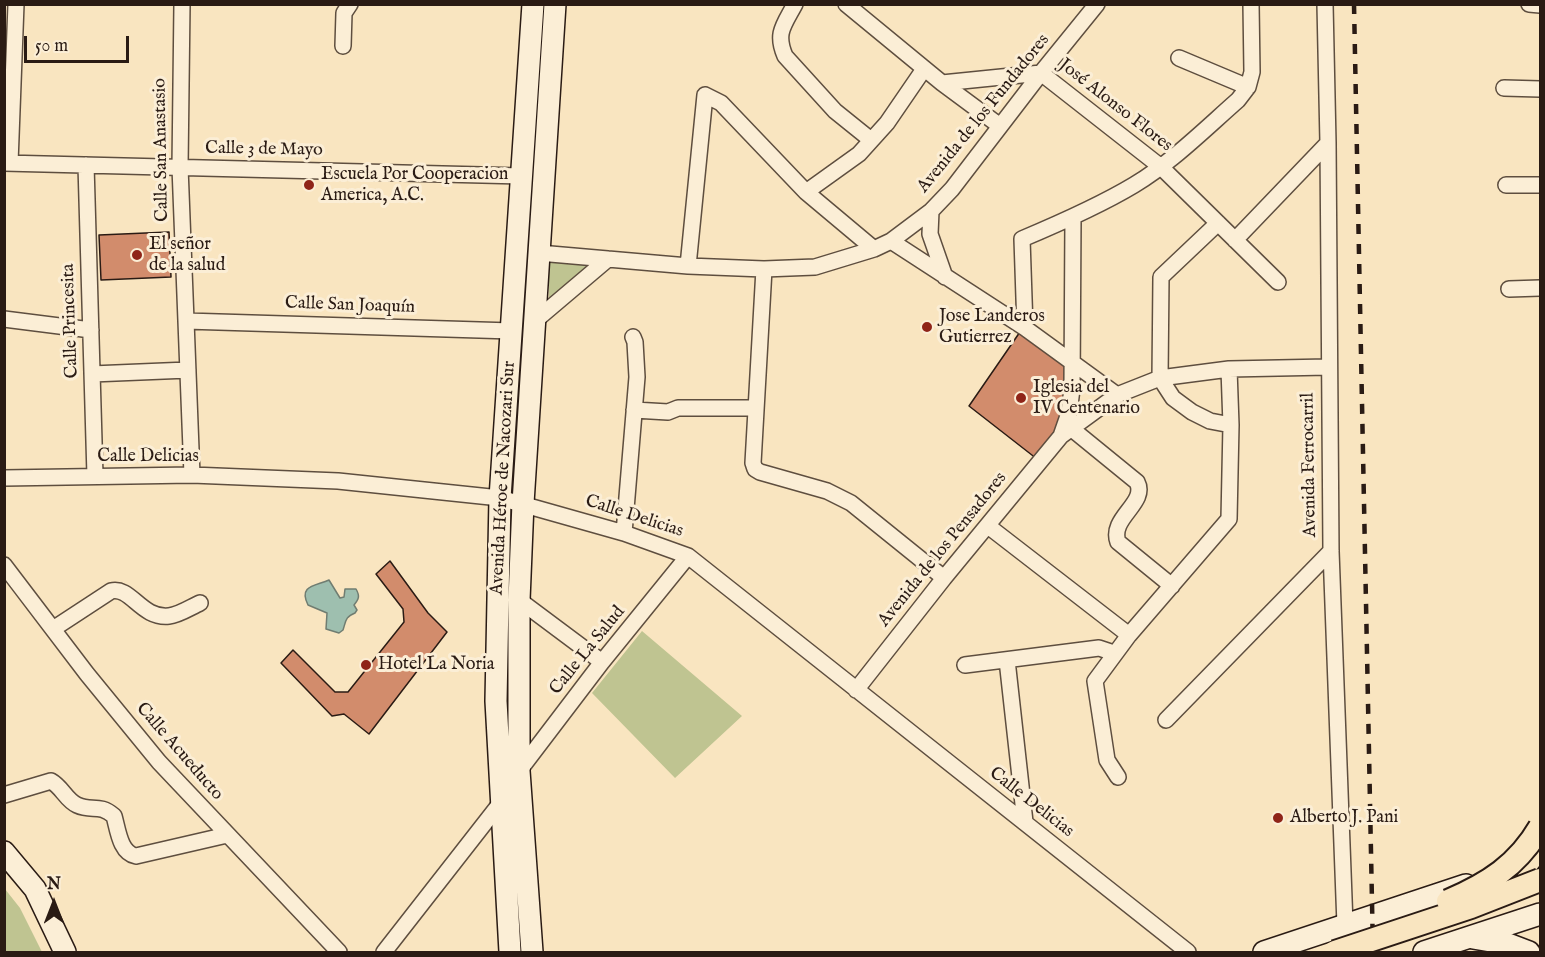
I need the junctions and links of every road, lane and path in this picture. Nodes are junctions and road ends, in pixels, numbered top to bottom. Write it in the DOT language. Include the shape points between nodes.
graph roads {
  1 [pos="16,4"];
  2 [pos="182,4"];
  3 [pos="350,4"];
  4 [pos="533,4"];
  5 [pos="555,4"];
  6 [pos="795,4"];
  7 [pos="846,4"];
  8 [pos="1097,4"];
  9 [pos="1251,4"];
  10 [pos="1325,4"];
  11 [pos="1529,4"];
  12 [pos="1540,5"];
  13 [pos="343,46"];
  14 [pos="1179,58"];
  15 [pos="924,69"];
  16 [pos="1041,73"];
  17 [pos="942,83"];
  18 [pos="1248,87"];
  19 [pos="1504,88"];
  20 [pos="1540,88"];
  21 [pos="1000,126"];
  22 [pos="871,140"];
  23 [pos="1328,143"];
  24 [pos="7,163"];
  25 [pos="86,165"];
  26 [pos="180,167"];
  27 [pos="1161,167"];
  28 [pos="522,176"];
  29 [pos="1506,185"];
  30 [pos="1540,185"];
  31 [pos="806,192"];
  32 [pos="931,211"];
  33 [pos="1073,217"];
  34 [pos="1218,223"];
  35 [pos="1235,240"];
  36 [pos="891,241"];
  37 [pos="874,249"];
  38 [pos="539,253"];
  39 [pos="608,259"];
  40 [pos="688,266"];
  41 [pos="764,269"];
  42 [pos="945,277"];
  43 [pos="1278,282"];
  44 [pos="1540,288"];
  45 [pos="1509,289"];
  46 [pos="4,319"];
  47 [pos="536,320"];
  48 [pos="186,321"];
  49 [pos="1025,328"];
  50 [pos="91,330"];
  51 [pos="512,331"];
  52 [pos="633,337"];
  53 [pos="1072,362"];
  54 [pos="1328,367"];
  55 [pos="1229,369"];
  56 [pos="188,370"];
  57 [pos="92,374"];
  58 [pos="1160,378"];
  59 [pos="1117,395"];
  60 [pos="755,408"];
  61 [pos="634,410"];
  62 [pos="1231,425"];
  63 [pos="1066,432"];
  64 [pos="192,475"];
  65 [pos="95,476"];
  66 [pos="4,478"];
  67 [pos="500,498"];
  68 [pos="523,503"];
  69 [pos="988,526"];
  70 [pos="624,533"];
  71 [pos="1331,551"];
  72 [pos="688,556"];
  73 [pos="4,565"];
  74 [pos="944,578"];
  75 [pos="1172,586"];
  76 [pos="519,600"];
  77 [pos="200,603"];
  78 [pos="53,629"];
  79 [pos="1129,635"];
  80 [pos="1114,653"];
  81 [pos="1007,660"];
  82 [pos="602,662"];
  83 [pos="965,665"];
  84 [pos="856,690"];
  85 [pos="1166,720"];
  86 [pos="519,771"];
  87 [pos="1118,777"];
  88 [pos="4,795"];
  89 [pos="502,801"];
  90 [pos="1025,822"];
  91 [pos="1540,827"];
  92 [pos="227,835"];
  93 [pos="1540,847"];
  94 [pos="4,852"];
  95 [pos="1535,869"];
  96 [pos="1432,897"];
  97 [pos="1540,897"];
  98 [pos="1390,910"];
  99 [pos="1540,914"];
  100 [pos="1345,925"];
  101 [pos="1469,937"];
  102 [pos="1448,944"];
  103 [pos="1382,945"];
  104 [pos="65,952"];
  105 [pos="339,952"];
  106 [pos="384,952"];
  107 [pos="510,952"];
  108 [pos="532,952"];
  109 [pos="1188,952"];
  110 [pos="1270,952"];
  111 [pos="1335,952"];
  112 [pos="1410,952"];
  113 [pos="1424,952"];
  114 [pos="1529,952"];
  1 -- 24 [label="street"];
  2 -- 26 [label="street, Calle San Anastasio"];
  3 -- 13 [label="street" via="344,13"];
  4 -- 28 [label="main road, Avenida Héroe de Nacozari Sur"];
  5 -- 38 [label="main road, Avenida Héroe de Nacozari Sur"];
  6 -- 22 [label="street" via="780,32 784,56 835,111"];
  7 -- 15 [label="street"];
  8 -- 16 [label="street, Avenida de los Fundadores"];
  9 -- 18 [label="street" via="1252,72"];
  10 -- 23 [label="street, Avenida Ferrocarril"];
  11 -- 12 [label="street"];
  14 -- 18 [label="street"];
  15 -- 17 [label="street"];
  15 -- 22 [label="street"];
  16 -- 17 [label="street, José Alonso Flores"];
  16 -- 21 [label="street, Avenida de los Fundadores"];
  16 -- 27 [label="street, José Alonso Flores"];
  17 -- 21 [label="street"];
  18 -- 27 [label="street"];
  19 -- 20 [label="street"];
  21 -- 32 [label="street, Avenida de los Fundadores"];
  22 -- 31 [label="street" via="859,154"];
  23 -- 35 [label="street"];
  23 -- 54 [label="street, Avenida Ferrocarril"];
  24 -- 25 [label="street, Calle 3 de Mayo"];
  25 -- 26 [label="street, Calle 3 de Mayo"];
  25 -- 50 [label="street, Calle Princesita"];
  26 -- 28 [label="street, Calle 3 de Mayo"];
  26 -- 48 [label="street, Calle San Anastasio"];
  27 -- 33 [label="street"];
  27 -- 34 [label="street, José Alonso Flores"];
  28 -- 51 [label="main road, Avenida Héroe de Nacozari Sur"];
  29 -- 30 [label="street"];
  31 -- 37 [label="street"];
  31 -- 40 [label="street" via="721,103 705,95"];
  32 -- 36 [label="street, Avenida de los Fundadores"];
  32 -- 42 [label="street" via="930,234"];
  33 -- 49 [label="street" via="1022,239"];
  33 -- 53 [label="street, Avenida de los Pensadores"];
  34 -- 35 [label="street, José Alonso Flores"];
  34 -- 58 [label="street" via="1161,277"];
  35 -- 43 [label="street, José Alonso Flores"];
  36 -- 37 [label="street, Avenida de los Fundadores"];
  36 -- 42 [label="street"];
  37 -- 41 [label="street, Avenida de los Fundadores" via="815,267"];
  38 -- 39 [label="street, Avenida de los Fundadores"];
  38 -- 47 [label="main road, Avenida Héroe de Nacozari Sur"];
  39 -- 40 [label="street, Avenida de los Fundadores"];
  39 -- 47 [label="street"];
  40 -- 41 [label="street, Avenida de los Fundadores"];
  41 -- 60 [label="street"];
  42 -- 49 [label="street"];
  44 -- 45 [label="street"];
  46 -- 50 [label="street"];
  47 -- 68 [label="main road, Avenida Héroe de Nacozari Sur"];
  48 -- 51 [label="street, Calle San Joaquín"];
  48 -- 56 [label="street, Calle San Anastasio"];
  49 -- 53 [label="street"];
  50 -- 57 [label="street, Calle Princesita"];
  51 -- 67 [label="main road, Avenida Héroe de Nacozari Sur"];
  52 -- 61 [label="street" via="637,377"];
  53 -- 59 [label="street"];
  53 -- 63 [label="street, Avenida de los Pensadores"];
  54 -- 55 [label="street, Avenida de los Pensadores"];
  54 -- 71 [label="street, Avenida Ferrocarril"];
  55 -- 58 [label="street, Avenida de los Pensadores"];
  55 -- 62 [label="street"];
  56 -- 57 [label="street"];
  56 -- 64 [label="street, Calle San Anastasio"];
  57 -- 65 [label="street, Calle Princesita"];
  58 -- 59 [label="street, Avenida de los Pensadores"];
  58 -- 62 [label="street" via="1173,398 1192,412"];
  59 -- 63 [label="street, Avenida de los Pensadores"];
  60 -- 61 [label="street"];
  60 -- 74 [label="street" via="755,469 850,502"];
  61 -- 70 [label="street"];
  62 -- 75 [label="street" via="1229,519"];
  63 -- 69 [label="street, Avenida de los Pensadores"];
  63 -- 75 [label="street" via="1137,482 1138,495 1118,526 1118,542"];
  64 -- 65 [label="street, Calle Delicias"];
  64 -- 67 [label="street, Calle Delicias" via="338,481"];
  65 -- 66 [label="street, Calle Delicias"];
  67 -- 68 [label="street, Calle Delicias"];
  67 -- 89 [label="main road, Avenida Héroe de Nacozari Sur" via="496,701"];
  68 -- 70 [label="street, Calle Delicias"];
  68 -- 76 [label="main road, Avenida Héroe de Nacozari Sur"];
  69 -- 74 [label="street, Avenida de los Pensadores"];
  69 -- 79 [label="street"];
  70 -- 72 [label="street, Calle Delicias"];
  71 -- 85 [label="street"];
  71 -- 100 [label="street, Avenida Ferrocarril"];
  72 -- 82 [label="street, Calle La Salud"];
  72 -- 84 [label="street, Calle Delicias"];
  73 -- 78 [label="street, Calle Acueducto"];
  74 -- 84 [label="street, Avenida de los Pensadores"];
  75 -- 79 [label="street"];
  76 -- 82 [label="street"];
  76 -- 86 [label="main road, Avenida Héroe de Nacozari Sur"];
  77 -- 78 [label="street" via="170,616 156,615 117,589"];
  78 -- 92 [label="street, Calle Acueducto" via="159,762"];
  79 -- 80 [label="street"];
  80 -- 81 [label="street" via="1099,648"];
  80 -- 87 [label="street" via="1095,681 1107,760"];
  81 -- 83 [label="street"];
  81 -- 90 [label="street"];
  82 -- 86 [label="street, Calle La Salud"];
  84 -- 90 [label="street, Calle Delicias"];
  86 -- 108 [label="main road, Avenida Héroe de Nacozari Sur"];
  88 -- 92 [label="street" via="51,782 76,805 101,808 114,816 130,855"];
  89 -- 106 [label="street"];
  89 -- 107 [label="main road, Avenida Héroe de Nacozari Sur"];
  90 -- 109 [label="street, Calle Delicias"];
  91 -- 103 [label="main road, bridge" via="1529,847 1509,867 1471,891 1394,925"];
  92 -- 105 [label="street, Calle Acueducto"];
  93 -- 95 [label="main road"];
  94 -- 104 [label="main road" via="35,889"];
  95 -- 96 [label="main road"];
  95 -- 103 [label="main road, bridge" via="1471,907"];
  96 -- 98 [label="main road"];
  96 -- 102 [label="main road" via="1426,908 1425,932 1436,943"];
  97 -- 103 [label="main road"];
  98 -- 100 [label="main road"];
  98 -- 112 [label="main road" via="1411,930"];
  99 -- 101 [label="main road"];
  100 -- 110 [label="main road"];
  101 -- 102 [label="main road"];
  101 -- 114 [label="main road"];
  102 -- 113 [label="main road"];
  103 -- 111 [label="main road, bridge"];
}
